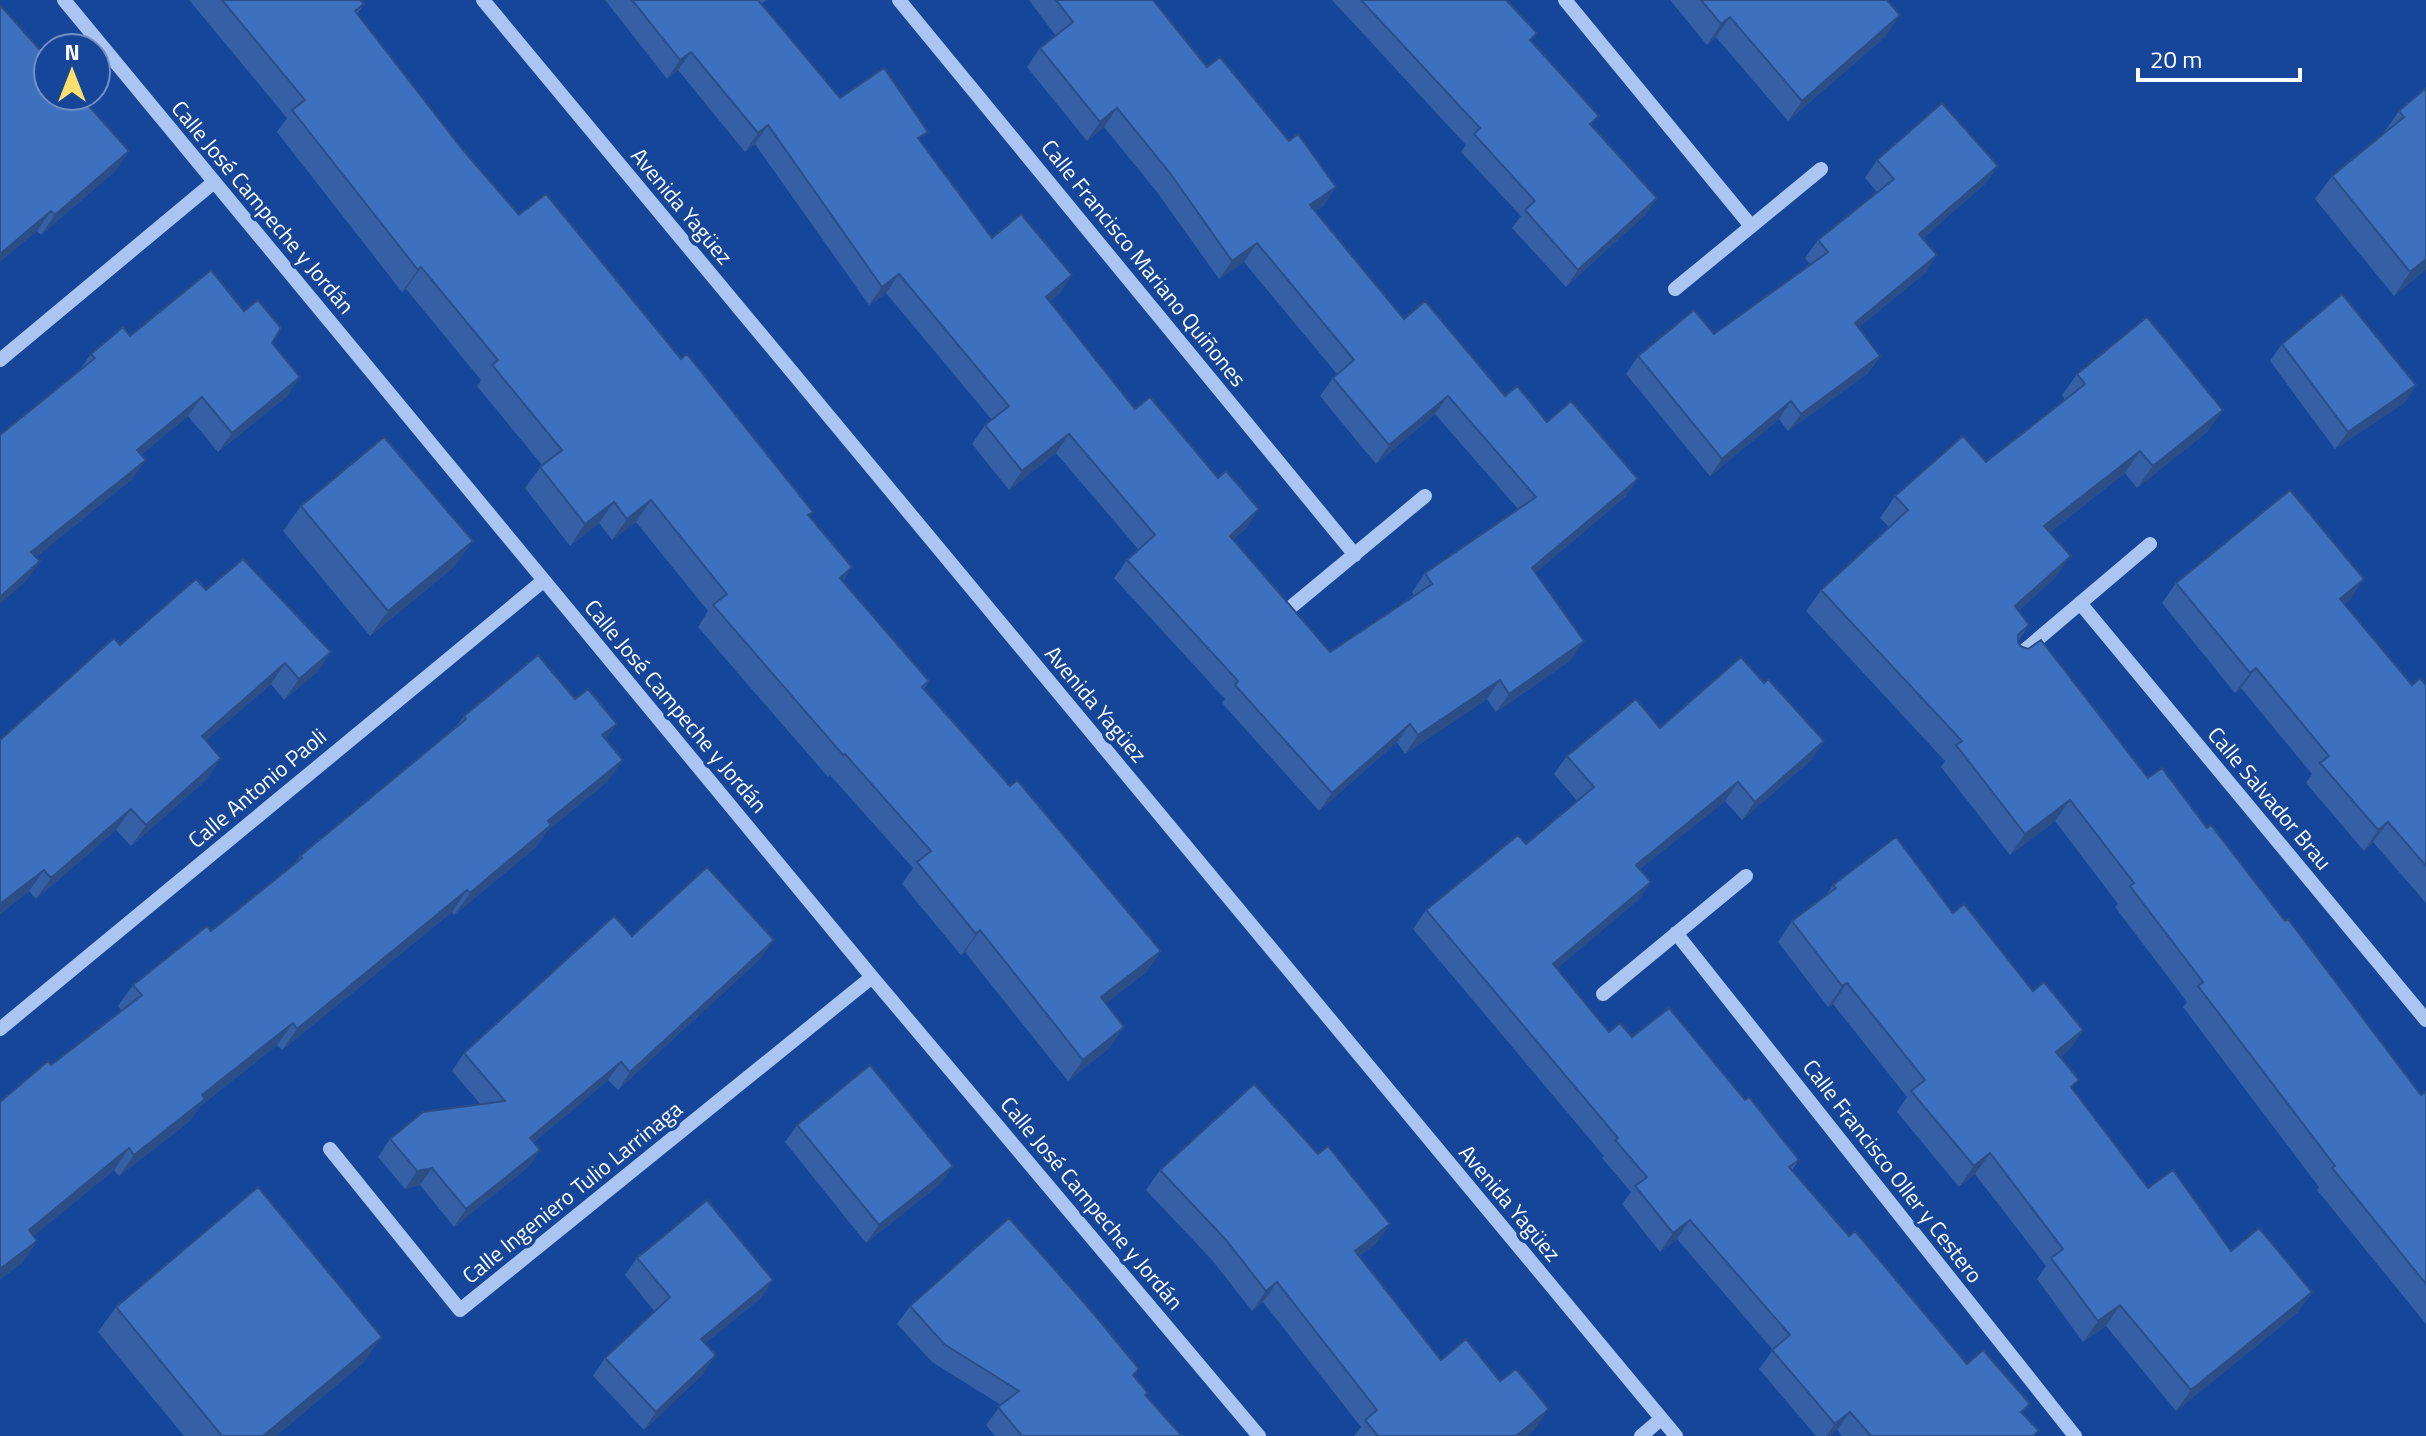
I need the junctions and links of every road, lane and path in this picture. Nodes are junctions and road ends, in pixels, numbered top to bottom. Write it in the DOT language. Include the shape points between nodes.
graph roads {
  1 [pos="64,0"];
  2 [pos="483,0"];
  3 [pos="899,0"];
  4 [pos="1565,0"];
  5 [pos="1821,169"];
  6 [pos="214,182"];
  7 [pos="1751,226"];
  8 [pos="1675,289"];
  9 [pos="0,360"];
  10 [pos="1425,496"];
  11 [pos="2150,544"];
  12 [pos="1355,555"];
  13 [pos="543,581"];
  14 [pos="2080,603"];
  15 [pos="1285,612"];
  16 [pos="2012,661"];
  17 [pos="1746,876"];
  18 [pos="1676,933"];
  19 [pos="872,977"];
  20 [pos="1603,994"];
  21 [pos="2426,1020"];
  22 [pos="0,1029"];
  23 [pos="330,1149"];
  24 [pos="1661,1419"];
  25 [pos="1259,1436"];
  26 [pos="1641,1436"];
  27 [pos="1676,1436"];
  28 [pos="2075,1436"];
  1 -- 6 [label="street, Calle José Campeche y Jordán"];
  2 -- 24 [label="street, Avenida Yagüez"];
  3 -- 12 [label="street, Calle Francisco Mariano Quiñones"];
  4 -- 7 [label="street"];
  5 -- 7 [label="street"];
  6 -- 9 [label="street"];
  6 -- 13 [label="street, Calle José Campeche y Jordán"];
  7 -- 8 [label="street"];
  10 -- 12 [label="street"];
  11 -- 14 [label="street"];
  12 -- 15 [label="street"];
  13 -- 19 [label="street, Calle José Campeche y Jordán"];
  13 -- 22 [label="street, Calle Antonio Paoli"];
  14 -- 16 [label="street"];
  14 -- 21 [label="street, Calle Salvador Brau"];
  17 -- 18 [label="street"];
  18 -- 20 [label="street"];
  18 -- 28 [label="street, Calle Francisco Oller y Cestero"];
  19 -- 23 [label="street, Calle Ingeniero Tulio Larrinaga" via="460,1310"];
  19 -- 25 [label="street, Calle José Campeche y Jordán"];
  24 -- 26 [label="street"];
  24 -- 27 [label="street, Avenida Yagüez"];
}
